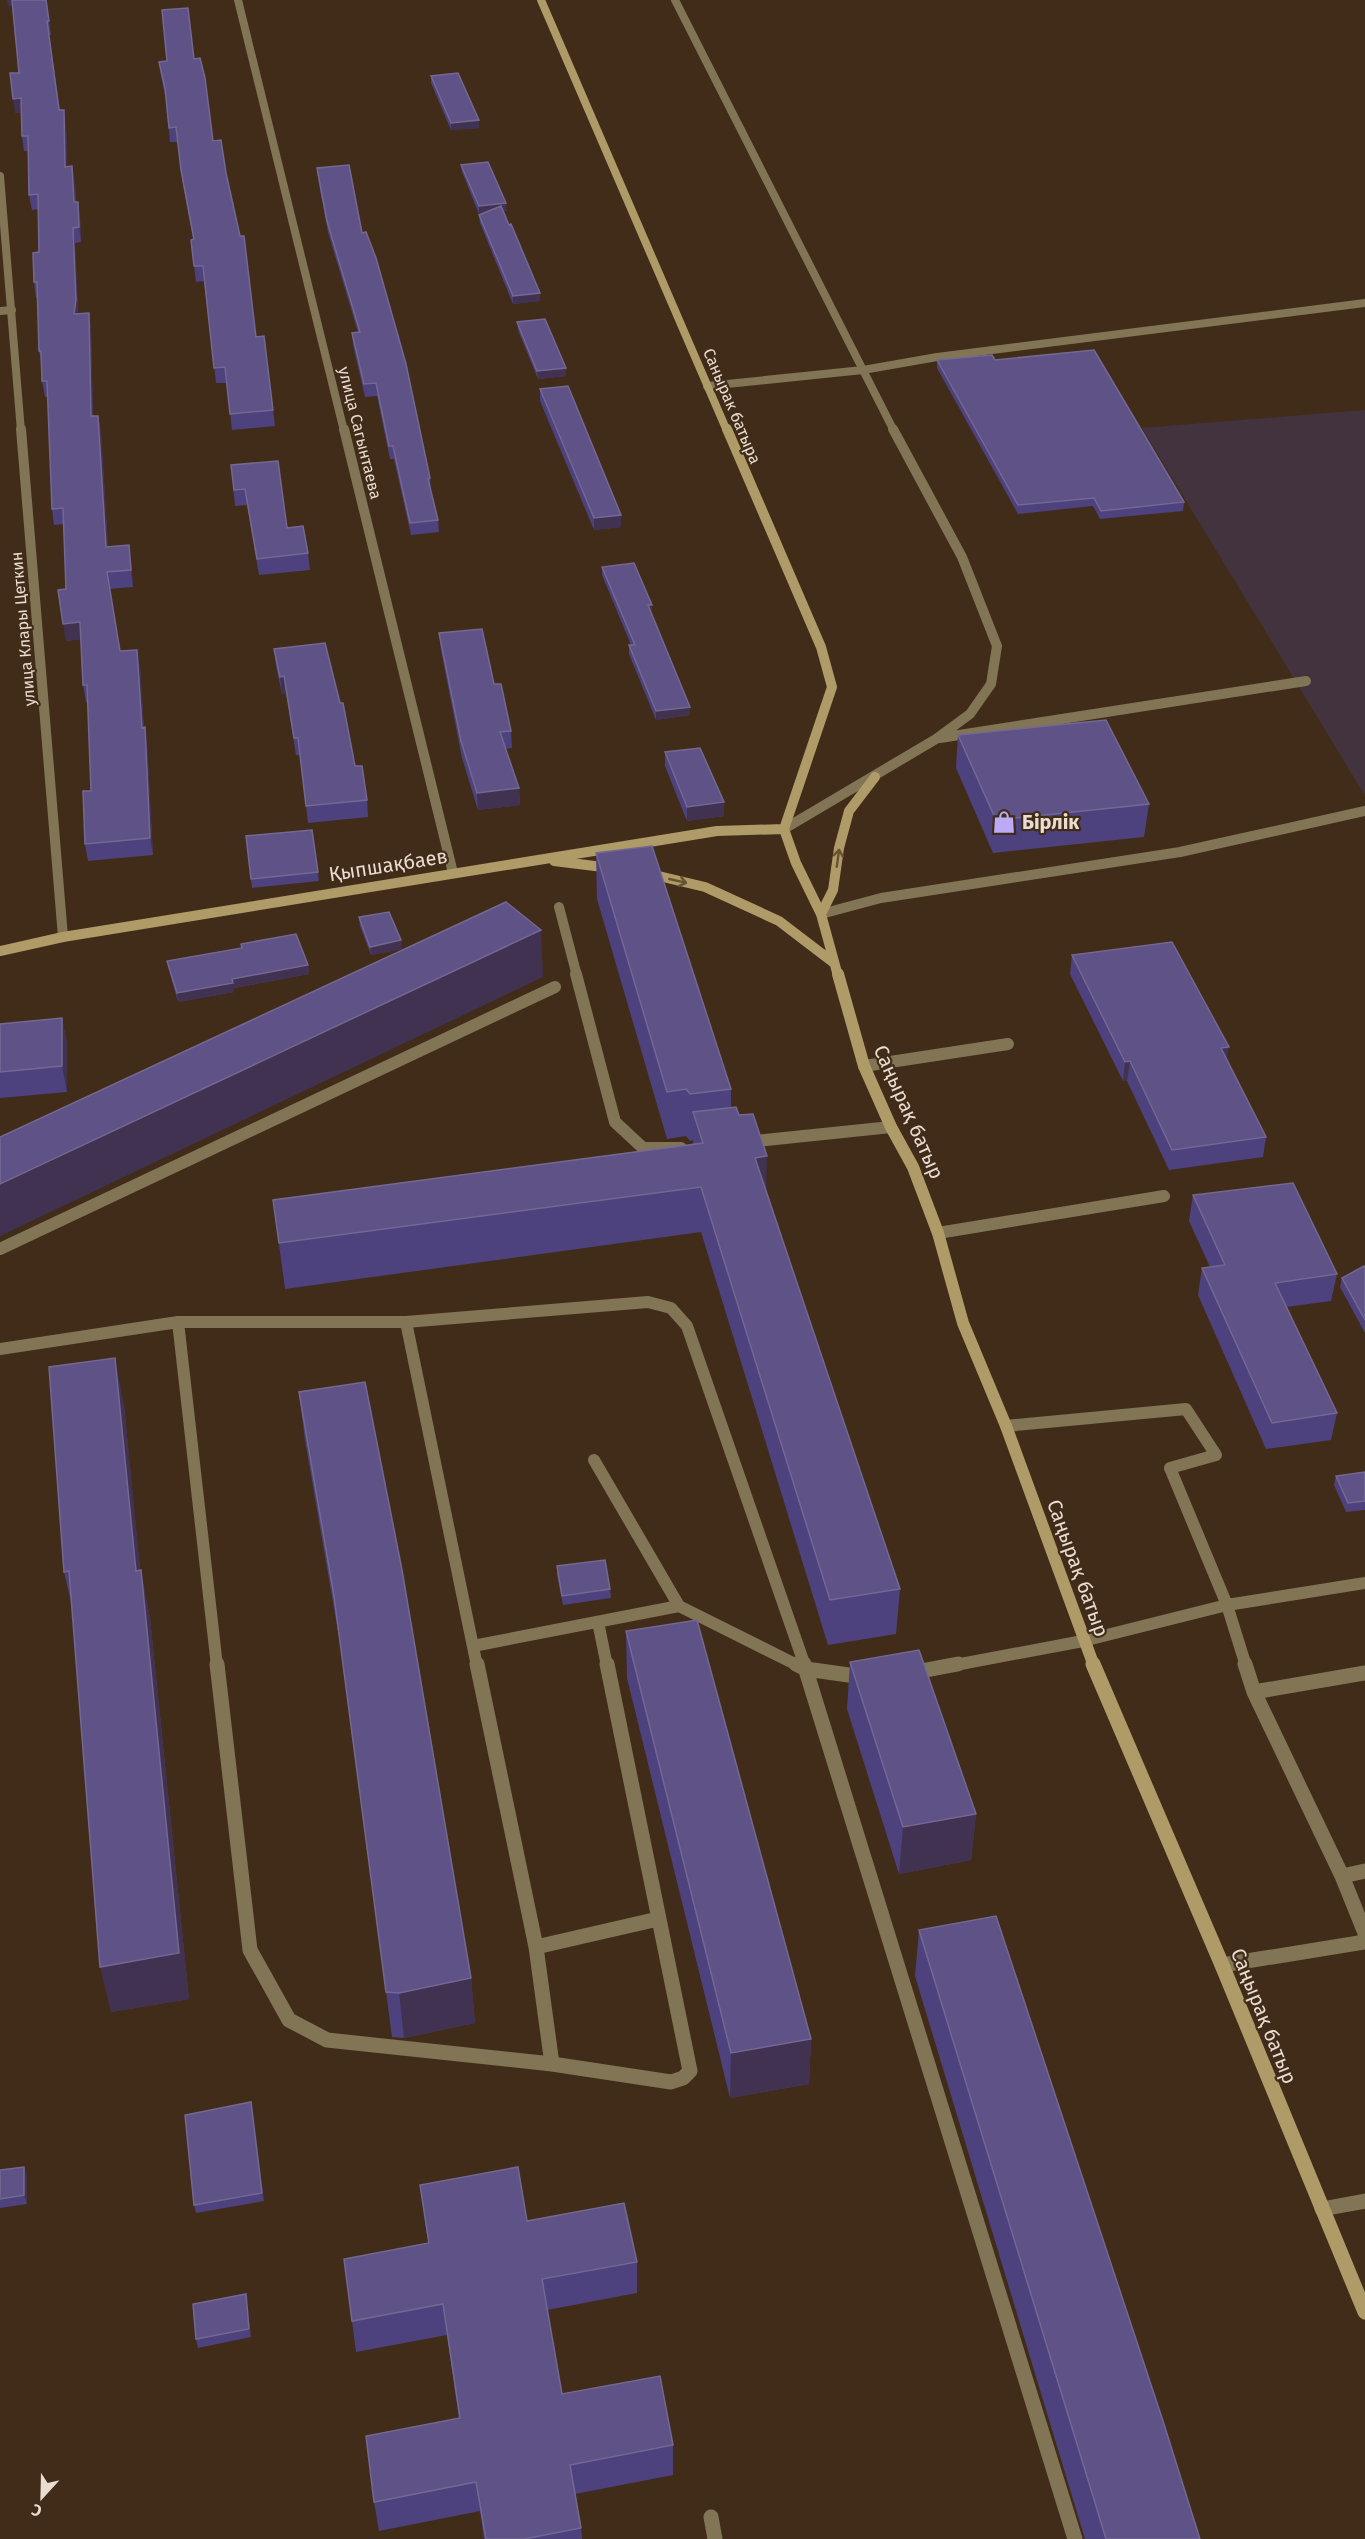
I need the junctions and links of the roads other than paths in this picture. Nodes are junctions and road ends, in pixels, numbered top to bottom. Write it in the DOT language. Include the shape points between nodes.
graph roads {
  1 [pos="238,0"];
  2 [pos="541,0"];
  3 [pos="675,0"];
  4 [pos="0,176"];
  5 [pos="1365,303"];
  6 [pos="12,310"];
  7 [pos="0,311"];
  8 [pos="863,370"];
  9 [pos="707,386"];
  10 [pos="1306,681"];
  11 [pos="936,739"];
  12 [pos="874,777"];
  13 [pos="1365,812"];
  14 [pos="784,829"];
  15 [pos="538,859"];
  16 [pos="621,869"];
  17 [pos="633,870"];
  18 [pos="453,873"];
  19 [pos="559,907"];
  20 [pos="821,914"];
  21 [pos="63,937"];
  22 [pos="0,951"];
  23 [pos="834,963"];
  24 [pos="555,987"];
  25 [pos="1008,1044"];
  26 [pos="864,1066"];
  27 [pos="891,1127"];
  28 [pos="737,1143"];
  29 [pos="690,1149"];
  30 [pos="1164,1197"];
  31 [pos="938,1233"];
  32 [pos="0,1249"];
  33 [pos="178,1322"];
  34 [pos="406,1322"];
  35 [pos="0,1349"];
  36 [pos="1006,1426"];
  37 [pos="594,1460"];
  38 [pos="1365,1583"];
  39 [pos="1227,1605"];
  40 [pos="679,1606"];
  41 [pos="598,1622"];
  42 [pos="1083,1641"];
  43 [pos="474,1646"];
  44 [pos="806,1669"];
  45 [pos="1365,1673"];
  46 [pos="901,1675"];
  47 [pos="878,1676"];
  48 [pos="1254,1692"];
  49 [pos="1365,1871"];
  50 [pos="1342,1876"];
  51 [pos="658,1919"];
  52 [pos="1365,1933"];
  53 [pos="1365,1942"];
  54 [pos="536,1947"];
  55 [pos="1222,1965"];
  56 [pos="552,2064"];
  57 [pos="1365,2201"];
  58 [pos="1322,2209"];
  59 [pos="1365,2312"];
  60 [pos="711,2517"];
  61 [pos="715,2539"];
  62 [pos="1075,2539"];
  1 -- 18 [label="street, улица Сагынтаева"];
  2 -- 9 [label="street, Санырак батыра"];
  3 -- 8 [label="street"];
  4 -- 6 [label="street, улица Клары Цеткин"];
  5 -- 8 [label="street"];
  6 -- 7 [label="street"];
  6 -- 21 [label="street, улица Клары Цеткин"];
  8 -- 9 [label="street"];
  8 -- 11 [label="street" via="962,557 997,646 991,684 970,714"];
  9 -- 14 [label="street, Санырак батыра" via="821,647 832,687"];
  10 -- 11 [label="street"];
  11 -- 12 [label="street"];
  12 -- 14 [label="street"];
  20 -- 12 [label="street, one-way" via="833,890 849,811"];
  13 -- 20 [label="street" via="1180,852 881,898"];
  14 -- 15 [label="street, Қыпшақбаев" via="717,831"];
  14 -- 20 [label="street, Саңырақ батыр"];
  15 -- 16 [label="street"];
  15 -- 18 [label="street, Қыпшақбаев"];
  17 -- 23 [label="street, one-way" via="716,892 778,921"];
  18 -- 21 [label="street, Қыпшақбаев"];
  19 -- 29 [label="street" via="615,1122 643,1148"];
  20 -- 23 [label="street, Саңырақ батыр"];
  21 -- 22 [label="street, Қыпшақбаев"];
  23 -- 26 [label="street, Саңырақ батыр"];
  24 -- 32 [label="street"];
  25 -- 26 [label="street"];
  26 -- 27 [label="street, Саңырақ батыр"];
  27 -- 28 [label="street"];
  27 -- 31 [label="street, Саңырақ батыр" via="913,1167"];
  30 -- 31 [label="street"];
  31 -- 36 [label="street, Саңырақ батыр" via="963,1323"];
  33 -- 34 [label="street"];
  33 -- 35 [label="street"];
  33 -- 56 [label="street" via="250,1950 289,2020 327,2040"];
  34 -- 43 [label="street"];
  34 -- 44 [label="street" via="648,1302 671,1308 687,1326"];
  36 -- 39 [label="street" via="1185,1409 1216,1455 1170,1468"];
  36 -- 42 [label="street, Саңырақ батыр"];
  37 -- 40 [label="street"];
  38 -- 39 [label="street"];
  39 -- 42 [label="street"];
  39 -- 48 [label="street"];
  40 -- 41 [label="street"];
  40 -- 44 [label="street"];
  41 -- 43 [label="street"];
  41 -- 51 [label="street"];
  42 -- 46 [label="street"];
  42 -- 55 [label="street, Саңырақ батыр"];
  43 -- 54 [label="street"];
  44 -- 47 [label="street" via="855,1678"];
  44 -- 62 [label="street"];
  45 -- 48 [label="street"];
  48 -- 50 [label="street"];
  49 -- 50 [label="street"];
  50 -- 52 [label="street"];
  51 -- 54 [label="street"];
  51 -- 56 [label="street" via="690,2072 671,2082"];
  53 -- 55 [label="street"];
  54 -- 56 [label="street"];
  55 -- 58 [label="street, Саңырақ батыр"];
  57 -- 58 [label="street"];
  58 -- 59 [label="street, Саңырақ батыр"];
  60 -- 61 [label="street"];
}
